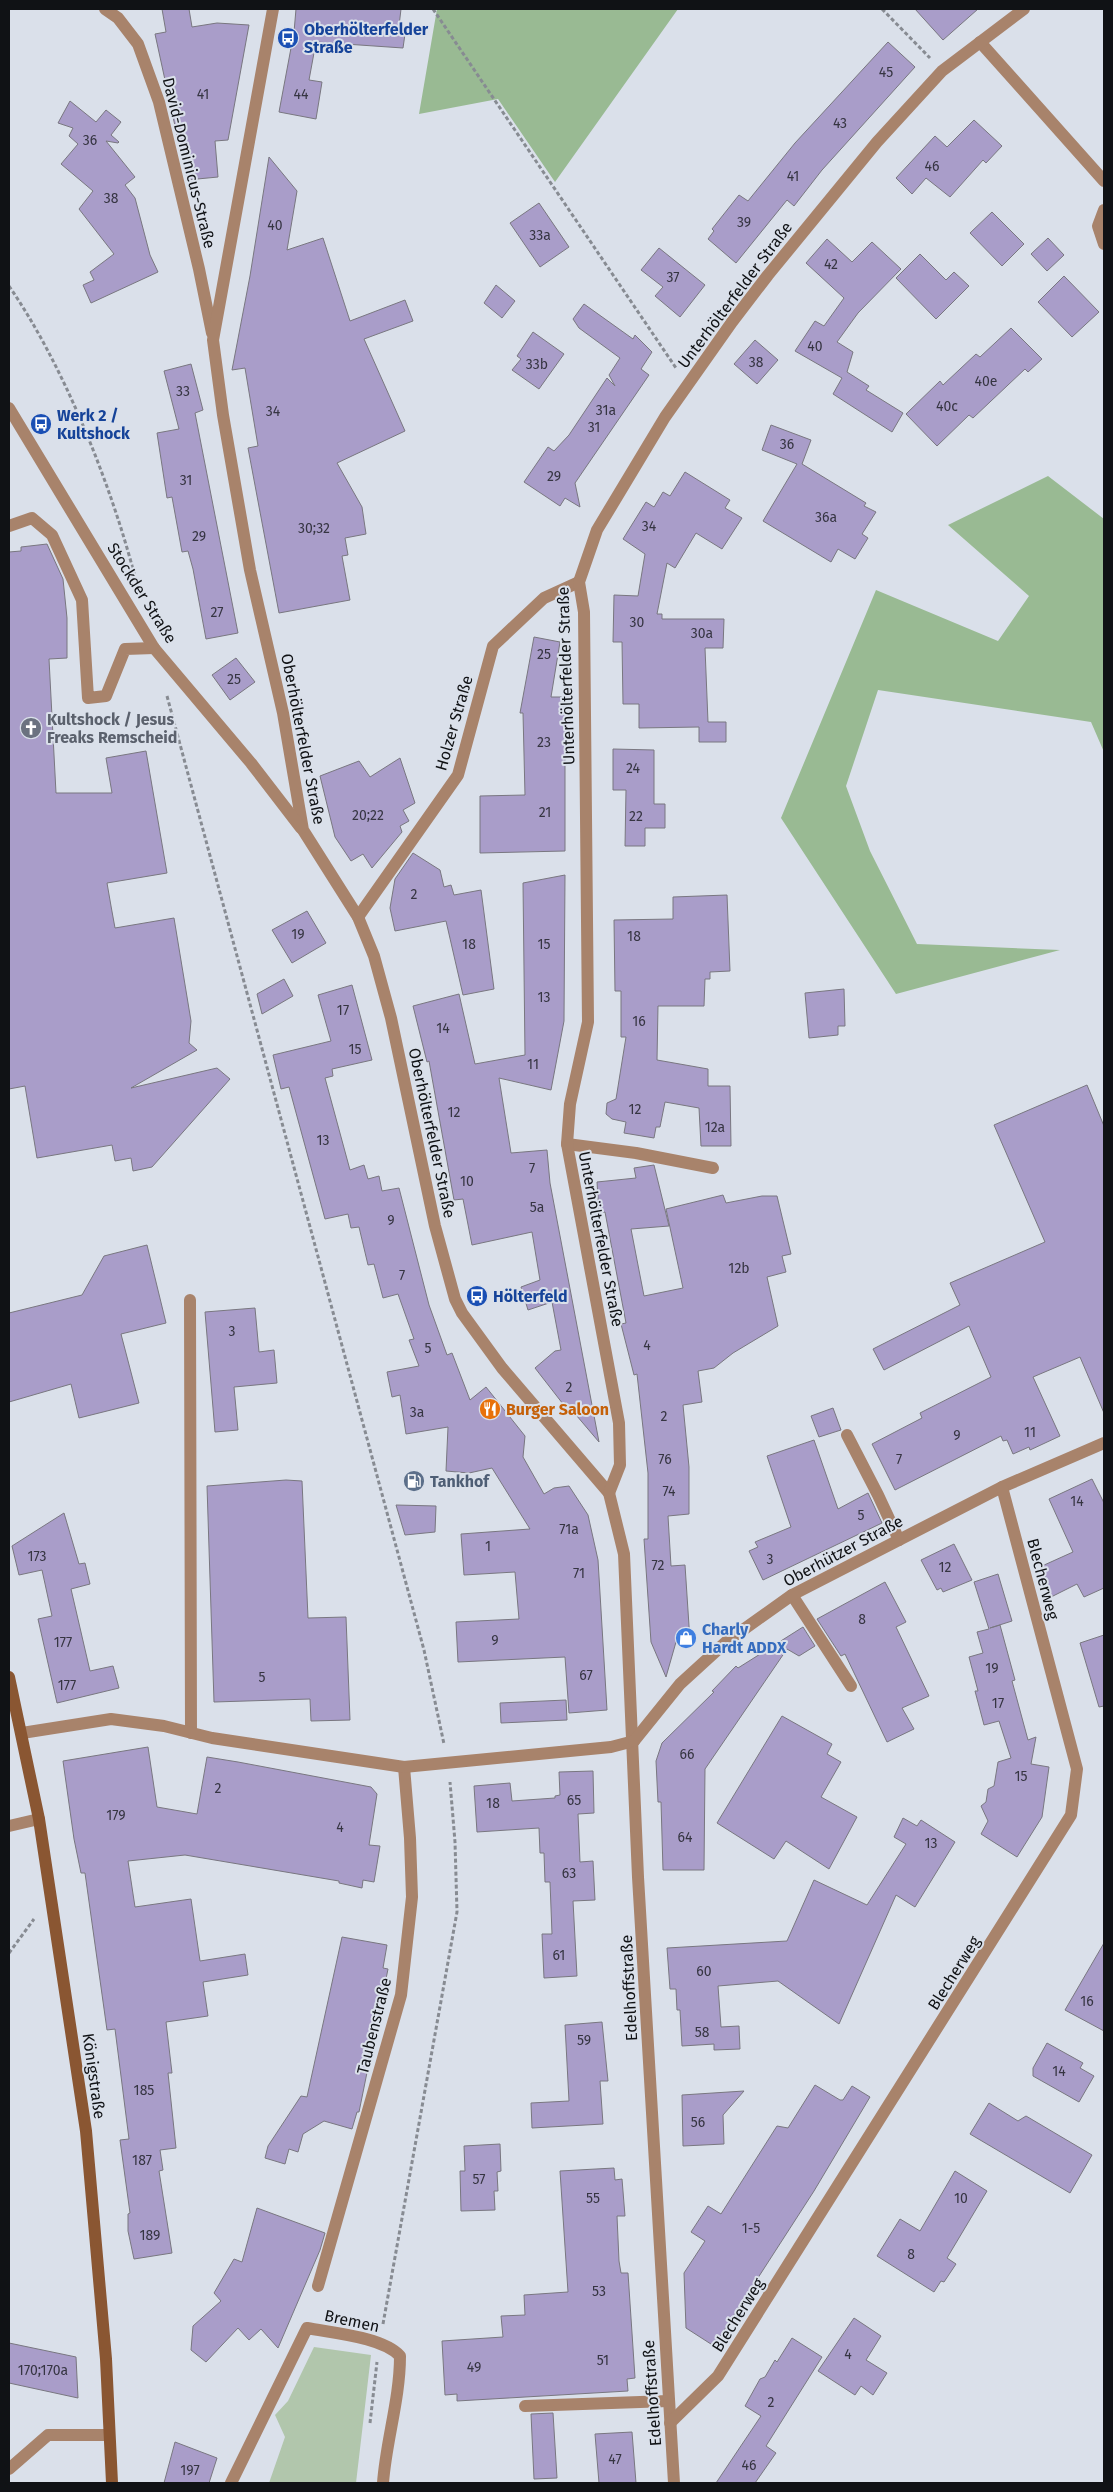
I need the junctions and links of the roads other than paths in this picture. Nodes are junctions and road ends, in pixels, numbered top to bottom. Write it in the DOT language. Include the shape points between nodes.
graph roads {
  1 [pos="105,9"];
  2 [pos="273,9"];
  3 [pos="1024,9"];
  4 [pos="980,42"];
  5 [pos="1104,181"];
  6 [pos="1104,210"];
  7 [pos="1104,244"];
  8 [pos="213,340"];
  9 [pos="9,408"];
  10 [pos="9,526"];
  11 [pos="579,582"];
  12 [pos="154,648"];
  13 [pos="303,830"];
  14 [pos="358,917"];
  15 [pos="567,1144"];
  16 [pos="713,1168"];
  17 [pos="190,1300"];
  18 [pos="846,1435"];
  19 [pos="1104,1443"];
  20 [pos="1002,1487"];
  21 [pos="609,1493"];
  22 [pos="898,1540"];
  23 [pos="792,1595"];
  24 [pos="9,1677"];
  25 [pos="851,1686"];
  26 [pos="22,1733"];
  27 [pos="191,1733"];
  28 [pos="634,1741"];
  29 [pos="404,1767"];
  30 [pos="39,1819"];
  31 [pos="9,1826"];
  32 [pos="318,2286"];
  33 [pos="669,2402"];
  34 [pos="525,2406"];
  35 [pos="670,2423"];
  36 [pos="109,2435"];
  37 [pos="9,2469"];
  38 [pos="112,2483"];
  39 [pos="231,2483"];
  40 [pos="384,2483"];
  41 [pos="674,2483"];
  1 -- 8 [label="street, David-Dominicus-Straße" via="118,18 138,44 159,102"];
  2 -- 8 [label="street, Oberhölterfelder Straße"];
  3 -- 4 [label="street, Unterhölterfelder Straße"];
  4 -- 5 [label="street"];
  4 -- 11 [label="street, Unterhölterfelder Straße" via="942,71 877,142 768,274 687,385 626,480 596,530"];
  6 -- 7 [label="street" via="1098,226"];
  8 -- 13 [label="street, Oberhölterfelder Straße" via="250,570 283,714"];
  9 -- 12 [label="street, Stockder Straße"];
  10 -- 12 [label="street" via="32,518 52,534 82,600 88,698 106,696 125,649"];
  11 -- 14 [label="street, Holzer Straße" via="544,598 493,646 458,775"];
  11 -- 15 [label="street, Unterhölterfelder Straße" via="584,612 588,1022 570,1104"];
  12 -- 13 [label="street, Stockder Straße"];
  13 -- 14 [label="street, Oberhölterfelder Straße"];
  14 -- 21 [label="street, Oberhölterfelder Straße" via="374,956 391,1018 435,1226 455,1299 502,1368"];
  15 -- 16 [label="street"];
  15 -- 21 [label="street, Unterhölterfelder Straße" via="619,1423 620,1465"];
  17 -- 27 [label="street"];
  18 -- 22 [label="street"];
  19 -- 20 [label="street, Oberhützer Straße"];
  20 -- 22 [label="street, Oberhützer Straße"];
  20 -- 35 [label="street, Blecherweg" via="1077,1769 1070,1815 718,2376"];
  21 -- 28 [label="street, Edelhoffstraße" via="624,1554"];
  22 -- 23 [label="street, Oberhützer Straße"];
  23 -- 25 [label="street"];
  23 -- 28 [label="street, Oberhützer Straße" via="726,1642 680,1684"];
  24 -- 26 [label="main road, Königstraße"];
  26 -- 27 [label="street" via="111,1719"];
  26 -- 30 [label="main road, Königstraße"];
  27 -- 29 [label="street"];
  28 -- 29 [label="street" via="611,1747"];
  28 -- 33 [label="street, Edelhoffstraße" via="638,1877"];
  29 -- 32 [label="street, Taubenstraße" via="412,1897 401,1995"];
  30 -- 31 [label="street"];
  30 -- 36 [label="main road, Königstraße" via="86,2131"];
  33 -- 34 [label="street"];
  33 -- 35 [label="street, Edelhoffstraße"];
  35 -- 41 [label="street, Edelhoffstraße"];
  36 -- 37 [label="street" via="48,2435"];
  36 -- 38 [label="main road, Königstraße"];
  39 -- 40 [label="street, Bremen" via="307,2328 380,2343 400,2356"];
}
